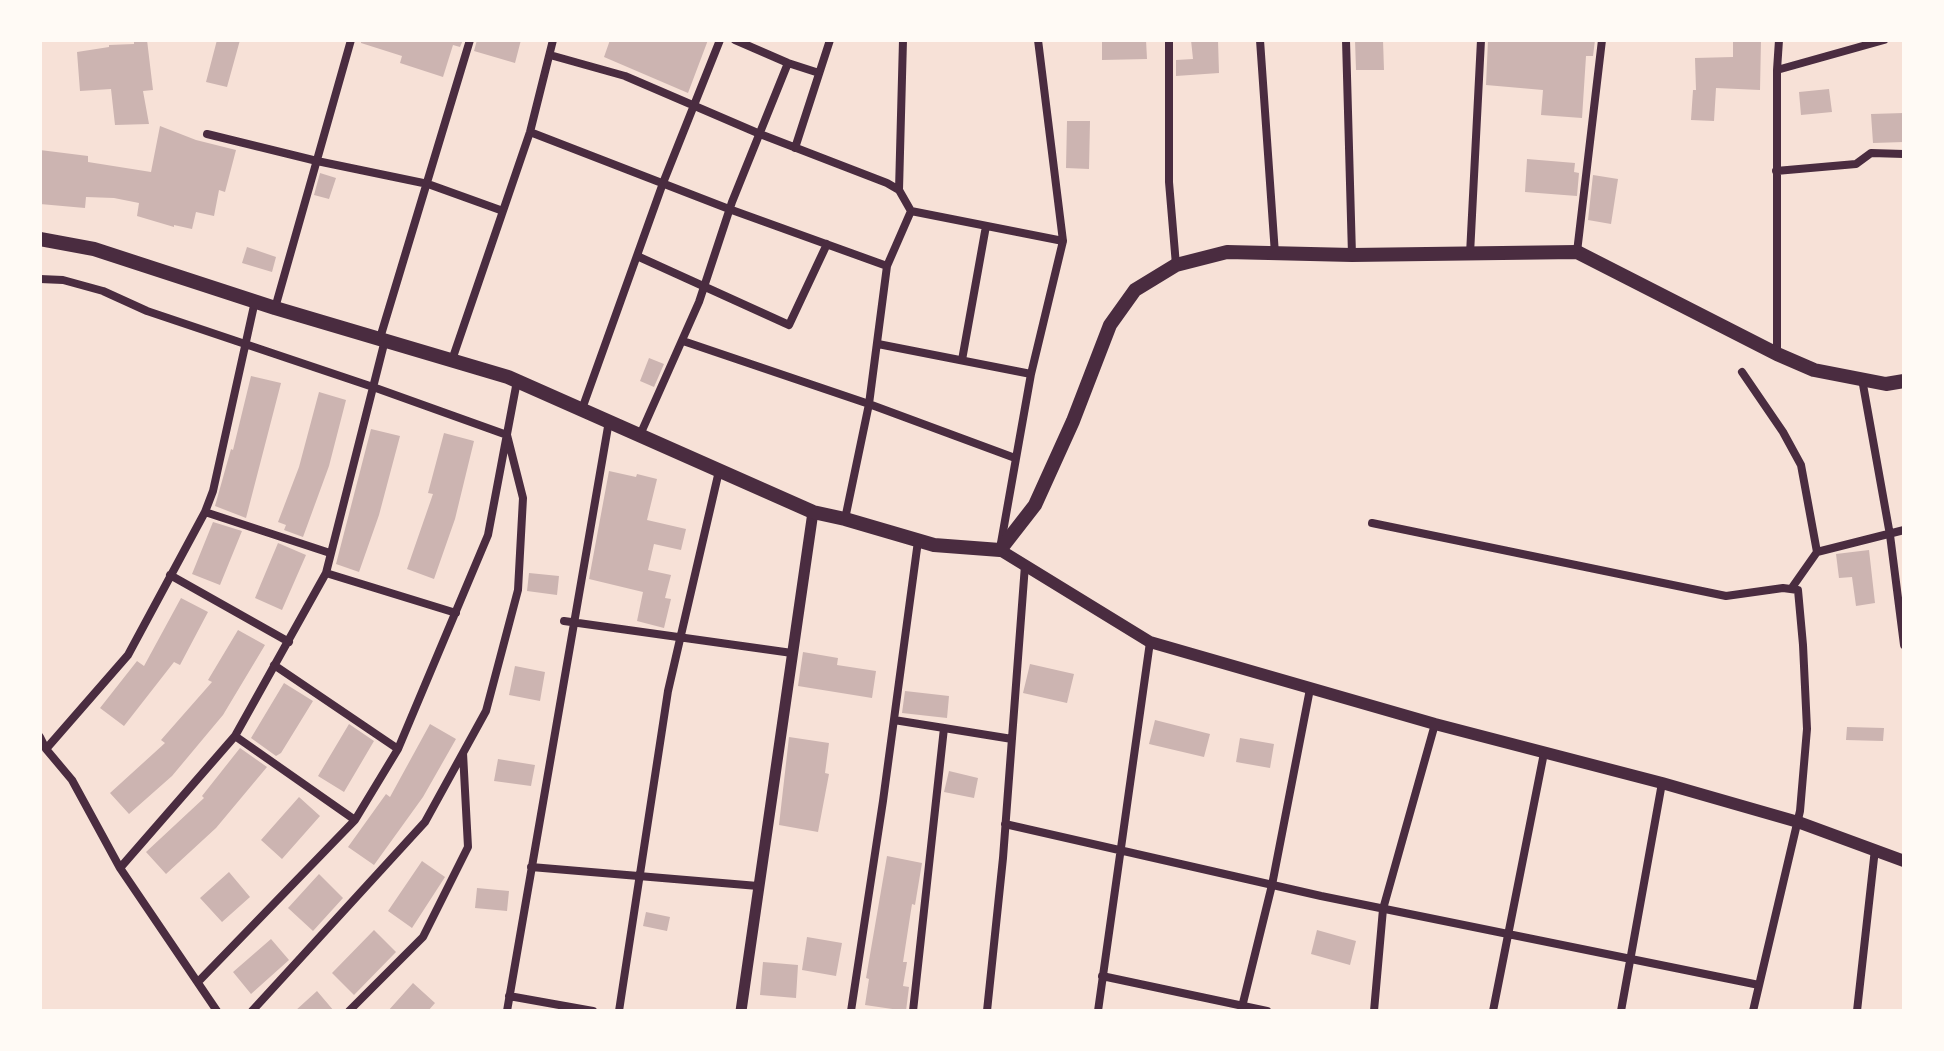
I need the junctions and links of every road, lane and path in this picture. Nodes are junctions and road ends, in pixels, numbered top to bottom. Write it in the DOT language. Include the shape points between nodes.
graph roads {
  1 [pos="351,40"];
  2 [pos="470,40"];
  3 [pos="553,40"];
  4 [pos="720,40"];
  5 [pos="735,40"];
  6 [pos="830,40"];
  7 [pos="903,40"];
  8 [pos="1038,40"];
  9 [pos="1169,40"];
  10 [pos="1260,40"];
  11 [pos="1346,40"];
  12 [pos="1481,40"];
  13 [pos="1602,40"];
  14 [pos="1779,40"];
  15 [pos="1884,40"];
  16 [pos="550,55"];
  17 [pos="788,63"];
  18 [pos="1777,70"];
  19 [pos="819,73"];
  20 [pos="694,106"];
  21 [pos="530,132"];
  22 [pos="207,134"];
  23 [pos="760,134"];
  24 [pos="795,148"];
  25 [pos="1904,154"];
  26 [pos="317,161"];
  27 [pos="1776,171"];
  28 [pos="663,183"];
  29 [pos="428,184"];
  30 [pos="899,190"];
  31 [pos="729,209"];
  32 [pos="503,211"];
  33 [pos="911,211"];
  34 [pos="986,226"];
  35 [pos="40,239"];
  36 [pos="1063,241"];
  37 [pos="827,244"];
  38 [pos="1577,252"];
  39 [pos="1275,254"];
  40 [pos="1352,255"];
  41 [pos="1470,255"];
  42 [pos="637,256"];
  43 [pos="1176,265"];
  44 [pos="887,266"];
  45 [pos="40,279"];
  46 [pos="704,288"];
  47 [pos="255,301"];
  48 [pos="275,308"];
  49 [pos="382,339"];
  50 [pos="683,341"];
  51 [pos="878,344"];
  52 [pos="246,346"];
  53 [pos="1777,354"];
  54 [pos="452,360"];
  55 [pos="962,360"];
  56 [pos="1742,372"];
  57 [pos="1031,374"];
  58 [pos="1862,379"];
  59 [pos="517,381"];
  60 [pos="1904,381"];
  61 [pos="373,387"];
  62 [pos="869,404"];
  63 [pos="582,409"];
  64 [pos="609,421"];
  65 [pos="507,435"];
  66 [pos="640,435"];
  67 [pos="1015,458"];
  68 [pos="719,471"];
  69 [pos="205,512"];
  70 [pos="813,512"];
  71 [pos="845,519"];
  72 [pos="1372,523"];
  73 [pos="1904,530"];
  74 [pos="1890,535"];
  75 [pos="918,541"];
  76 [pos="1000,550"];
  77 [pos="1817,552"];
  78 [pos="330,553"];
  79 [pos="1025,565"];
  80 [pos="326,573"];
  81 [pos="170,575"];
  82 [pos="1791,589"];
  83 [pos="1901,606"];
  84 [pos="456,613"];
  85 [pos="569,621"];
  86 [pos="681,637"];
  87 [pos="289,642"];
  88 [pos="1150,642"];
  89 [pos="1904,645"];
  90 [pos="792,653"];
  91 [pos="274,665"];
  92 [pos="1310,689"];
  93 [pos="894,720"];
  94 [pos="1435,724"];
  95 [pos="944,728"];
  96 [pos="235,736"];
  97 [pos="40,737"];
  98 [pos="1012,739"];
  99 [pos="46,749"];
  100 [pos="398,749"];
  101 [pos="463,752"];
  102 [pos="1544,753"];
  103 [pos="1662,783"];
  104 [pos="355,820"];
  105 [pos="1798,822"];
  106 [pos="1005,824"];
  107 [pos="1875,848"];
  108 [pos="1119,851"];
  109 [pos="1904,861"];
  110 [pos="531,867"];
  111 [pos="120,868"];
  112 [pos="640,876"];
  113 [pos="1272,885"];
  114 [pos="758,886"];
  115 [pos="1383,909"];
  116 [pos="1508,934"];
  117 [pos="1630,959"];
  118 [pos="1102,976"];
  119 [pos="198,982"];
  120 [pos="1759,985"];
  121 [pos="509,996"];
  122 [pos="1241,1008"];
  123 [pos="217,1011"];
  124 [pos="252,1011"];
  125 [pos="349,1011"];
  126 [pos="507,1011"];
  127 [pos="593,1011"];
  128 [pos="619,1011"];
  129 [pos="741,1011"];
  130 [pos="851,1011"];
  131 [pos="913,1011"];
  132 [pos="987,1011"];
  133 [pos="1098,1011"];
  134 [pos="1267,1011"];
  135 [pos="1374,1011"];
  136 [pos="1493,1011"];
  137 [pos="1621,1011"];
  138 [pos="1753,1011"];
  139 [pos="1857,1011"];
  1 -- 26 [label="street"];
  2 -- 29 [label="street"];
  3 -- 16 [label="street"];
  4 -- 20 [label="street"];
  5 -- 17 [label="street"];
  6 -- 19 [label="street"];
  7 -- 30 [label="street"];
  8 -- 36 [label="street"];
  9 -- 43 [label="street" via="1169,182"];
  10 -- 39 [label="street"];
  11 -- 40 [label="street"];
  12 -- 41 [label="street"];
  13 -- 38 [label="street"];
  14 -- 18 [label="street"];
  15 -- 18 [label="street"];
  16 -- 20 [label="street" via="625,76"];
  16 -- 21 [label="street"];
  17 -- 19 [label="street"];
  17 -- 23 [label="street"];
  18 -- 27 [label="street"];
  19 -- 24 [label="street"];
  20 -- 23 [label="street"];
  20 -- 28 [label="street"];
  21 -- 28 [label="street"];
  21 -- 32 [label="street"];
  22 -- 26 [label="street"];
  23 -- 24 [label="street"];
  23 -- 31 [label="street"];
  24 -- 30 [label="street"];
  25 -- 27 [label="street" via="1871,153 1856,164"];
  26 -- 29 [label="street"];
  26 -- 48 [label="street"];
  27 -- 53 [label="street"];
  28 -- 31 [label="street"];
  28 -- 42 [label="street"];
  29 -- 32 [label="street"];
  29 -- 49 [label="street"];
  30 -- 33 [label="street"];
  31 -- 37 [label="street"];
  31 -- 46 [label="street"];
  32 -- 54 [label="street"];
  33 -- 34 [label="street"];
  33 -- 44 [label="street"];
  34 -- 36 [label="street"];
  34 -- 55 [label="street"];
  35 -- 47 [label="main road" via="94,249"];
  36 -- 57 [label="street"];
  37 -- 44 [label="street"];
  37 -- 46 [label="street" via="789,325"];
  38 -- 41 [label="main road"];
  38 -- 53 [label="main road"];
  39 -- 40 [label="main road"];
  39 -- 43 [label="main road" via="1227,252"];
  40 -- 41 [label="main road"];
  42 -- 46 [label="street"];
  42 -- 63 [label="street"];
  43 -- 76 [label="main road" via="1135,290 1110,325 1035,505"];
  44 -- 51 [label="street"];
  45 -- 52 [label="street" via="103,291"];
  46 -- 50 [label="street"];
  47 -- 48 [label="main road"];
  47 -- 52 [label="street"];
  48 -- 49 [label="main road"];
  49 -- 54 [label="main road"];
  49 -- 61 [label="street"];
  50 -- 62 [label="street"];
  50 -- 66 [label="street"];
  51 -- 55 [label="street"];
  51 -- 62 [label="street"];
  52 -- 61 [label="street"];
  52 -- 69 [label="street"];
  53 -- 58 [label="main road" via="1814,370"];
  54 -- 59 [label="main road"];
  55 -- 57 [label="street"];
  56 -- 77 [label="street" via="1801,465"];
  57 -- 67 [label="street"];
  58 -- 60 [label="main road"];
  58 -- 74 [label="street"];
  59 -- 63 [label="main road"];
  59 -- 65 [label="street"];
  61 -- 65 [label="street"];
  61 -- 78 [label="street"];
  62 -- 67 [label="street"];
  62 -- 71 [label="street"];
  63 -- 64 [label="main road"];
  64 -- 66 [label="main road"];
  64 -- 85 [label="street"];
  65 -- 84 [label="street" via="488,535"];
  65 -- 101 [label="street" via="523,498 518,590 486,711"];
  66 -- 68 [label="main road"];
  67 -- 76 [label="street"];
  68 -- 70 [label="main road"];
  68 -- 86 [label="street"];
  69 -- 78 [label="street"];
  69 -- 81 [label="street"];
  70 -- 71 [label="main road"];
  70 -- 90 [label="street"];
  71 -- 75 [label="main road"];
  72 -- 82 [label="street" via="1726,596"];
  73 -- 74 [label="street"];
  74 -- 77 [label="street"];
  74 -- 83 [label="street"];
  75 -- 76 [label="main road"];
  75 -- 93 [label="street"];
  76 -- 79 [label="main road"];
  77 -- 82 [label="street"];
  78 -- 80 [label="street"];
  79 -- 88 [label="main road"];
  79 -- 98 [label="street"];
  80 -- 84 [label="street"];
  80 -- 87 [label="street"];
  81 -- 87 [label="street"];
  81 -- 99 [label="street" via="128,655"];
  82 -- 105 [label="street" via="1798,590 1806,715"];
  83 -- 89 [label="street"];
  84 -- 100 [label="street"];
  85 -- 86 [label="street"];
  85 -- 110 [label="street"];
  86 -- 90 [label="street"];
  86 -- 112 [label="street"];
  87 -- 91 [label="street"];
  88 -- 92 [label="main road"];
  88 -- 108 [label="street"];
  90 -- 114 [label="street"];
  91 -- 96 [label="street"];
  91 -- 100 [label="street"];
  92 -- 94 [label="main road"];
  92 -- 113 [label="street"];
  93 -- 95 [label="street"];
  93 -- 130 [label="street"];
  94 -- 102 [label="main road"];
  94 -- 115 [label="street"];
  95 -- 98 [label="street"];
  95 -- 131 [label="street"];
  96 -- 104 [label="street"];
  96 -- 111 [label="street"];
  97 -- 99 [label="street"];
  98 -- 106 [label="street"];
  99 -- 111 [label="street" via="72,780"];
  100 -- 104 [label="street"];
  101 -- 124 [label="street" via="425,822"];
  101 -- 125 [label="street" via="468,847 423,937"];
  102 -- 103 [label="main road"];
  102 -- 116 [label="street"];
  103 -- 105 [label="main road"];
  103 -- 117 [label="street"];
  104 -- 119 [label="street"];
  105 -- 107 [label="main road"];
  105 -- 120 [label="street"];
  106 -- 108 [label="street"];
  106 -- 132 [label="street"];
  107 -- 109 [label="main road"];
  107 -- 139 [label="street"];
  108 -- 113 [label="street"];
  108 -- 118 [label="street"];
  110 -- 112 [label="street"];
  110 -- 121 [label="street"];
  111 -- 119 [label="street"];
  112 -- 114 [label="street"];
  112 -- 128 [label="street"];
  113 -- 115 [label="street"];
  113 -- 122 [label="street"];
  114 -- 129 [label="street"];
  115 -- 116 [label="street"];
  115 -- 135 [label="street"];
  116 -- 117 [label="street"];
  116 -- 136 [label="street"];
  117 -- 120 [label="street"];
  117 -- 137 [label="street"];
  118 -- 122 [label="street"];
  118 -- 133 [label="street"];
  119 -- 123 [label="street"];
  120 -- 138 [label="street"];
  121 -- 126 [label="street"];
  121 -- 127 [label="street"];
  122 -- 134 [label="street"];
}
